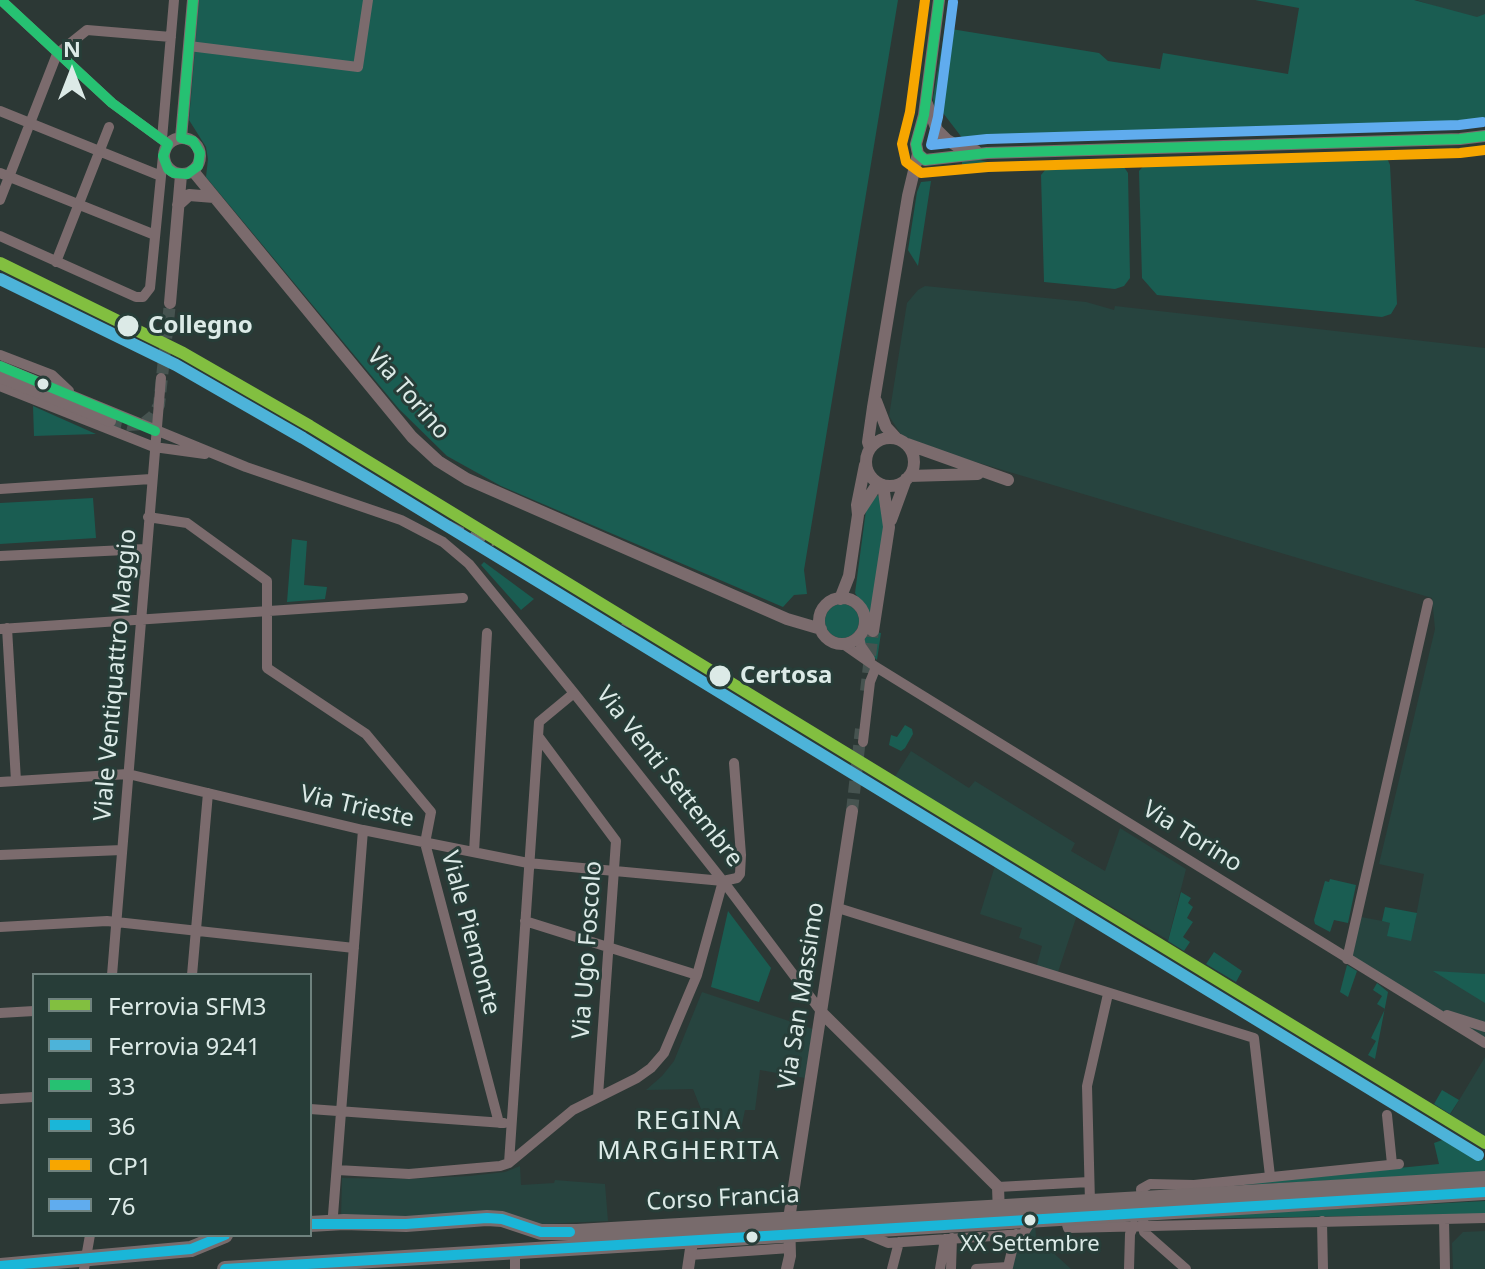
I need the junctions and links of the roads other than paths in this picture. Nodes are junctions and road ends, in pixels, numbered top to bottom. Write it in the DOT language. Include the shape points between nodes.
graph roads {
  1 [pos="1,0"];
  2 [pos="174,0"];
  3 [pos="193,0"];
  4 [pos="368,0"];
  5 [pos="939,0"];
  6 [pos="171,37"];
  7 [pos="189,46"];
  8 [pos="57,54"];
  9 [pos="926,101"];
  10 [pos="0,111"];
  11 [pos="31,123"];
  12 [pos="109,127"];
  13 [pos="937,130"];
  14 [pos="920,134"];
  15 [pos="1485,136"];
  16 [pos="181,138"];
  17 [pos="947,140"];
  18 [pos="165,146"];
  19 [pos="100,151"];
  20 [pos="987,153"];
  21 [pos="918,154"];
  22 [pos="937,159"];
  23 [pos="187,173"];
  24 [pos="5,174"];
  25 [pos="161,176"];
  26 [pos="908,196"];
  27 [pos="214,197"];
  28 [pos="0,200"];
  29 [pos="79,205"];
  30 [pos="178,205"];
  31 [pos="155,235"];
  32 [pos="0,236"];
  33 [pos="56,262"];
  34 [pos="170,303"];
  35 [pos="0,355"];
  36 [pos="0,366"];
  37 [pos="0,375"];
  38 [pos="161,378"];
  39 [pos="0,386"];
  40 [pos="76,397"];
  41 [pos="876,397"];
  42 [pos="115,423"];
  43 [pos="155,431"];
  44 [pos="902,442"];
  45 [pos="154,447"];
  46 [pos="870,448"];
  47 [pos="222,457"];
  48 [pos="939,457"];
  49 [pos="865,462"];
  50 [pos="985,473"];
  51 [pos="935,475"];
  52 [pos="908,478"];
  53 [pos="151,479"];
  54 [pos="1008,480"];
  55 [pos="880,484"];
  56 [pos="0,489"];
  57 [pos="858,515"];
  58 [pos="148,517"];
  59 [pos="889,527"];
  60 [pos="146,549"];
  61 [pos="0,556"];
  62 [pos="849,576"];
  63 [pos="463,598"];
  64 [pos="840,599"];
  65 [pos="856,603"];
  66 [pos="1428,603"];
  67 [pos="269,612"];
  68 [pos="140,621"];
  69 [pos="820,623"];
  70 [pos="4,628"];
  71 [pos="873,631"];
  72 [pos="487,633"];
  73 [pos="859,637"];
  74 [pos="843,644"];
  75 [pos="876,667"];
  76 [pos="574,693"];
  77 [pos="538,736"];
  78 [pos="863,742"];
  79 [pos="734,763"];
  80 [pos="128,774"];
  81 [pos="16,781"];
  82 [pos="0,782"];
  83 [pos="208,793"];
  84 [pos="852,811"];
  85 [pos="363,830"];
  86 [pos="425,843"];
  87 [pos="122,850"];
  88 [pos="474,852"];
  89 [pos="0,855"];
  90 [pos="528,863"];
  91 [pos="613,871"];
  92 [pos="723,881"];
  93 [pos="838,908"];
  94 [pos="116,921"];
  95 [pos="525,921"];
  96 [pos="0,927"];
  97 [pos="196,931"];
  98 [pos="608,946"];
  99 [pos="354,948"];
  100 [pos="1347,959"];
  101 [pos="112,973"];
  102 [pos="192,973"];
  103 [pos="697,975"];
  104 [pos="1108,994"];
  105 [pos="1430,1009"];
  106 [pos="32,1011"];
  107 [pos="0,1013"];
  108 [pos="823,1014"];
  109 [pos="1485,1027"];
  110 [pos="1485,1043"];
  111 [pos="598,1096"];
  112 [pos="32,1097"];
  113 [pos="0,1099"];
  114 [pos="312,1109"];
  115 [pos="341,1112"];
  116 [pos="1387,1115"];
  117 [pos="505,1123"];
  118 [pos="509,1163"];
  119 [pos="337,1170"];
  120 [pos="1270,1176"];
  121 [pos="1485,1179"];
  122 [pos="1089,1182"];
  123 [pos="998,1187"];
  124 [pos="1485,1192"];
  125 [pos="1090,1202"];
  126 [pos="333,1215"];
  127 [pos="1141,1216"];
  128 [pos="1485,1218"];
  129 [pos="1444,1219"];
  130 [pos="1032,1220"];
  131 [pos="999,1221"];
  132 [pos="1322,1221"];
  133 [pos="312,1224"];
  134 [pos="858,1231"];
  135 [pos="789,1234"];
  136 [pos="1016,1234"];
  137 [pos="90,1237"];
  138 [pos="220,1237"];
  139 [pos="948,1239"];
  140 [pos="693,1240"];
  141 [pos="899,1242"];
  142 [pos="172,1243"];
  143 [pos="515,1260"];
  144 [pos="86,1263"];
  145 [pos="367,1264"];
  146 [pos="0,1266"];
  147 [pos="284,1267"];
  148 [pos="225,1269"];
  149 [pos="688,1269"];
  150 [pos="787,1269"];
  151 [pos="892,1269"];
  152 [pos="940,1269"];
  153 [pos="951,1269"];
  154 [pos="976,1269"];
  155 [pos="1129,1269"];
  156 [pos="1186,1269"];
  157 [pos="1323,1269"];
  158 [pos="1445,1269"];
  1 -- 8 [label="street"];
  2 -- 6 [label="street"];
  3 -- 7 [label="street"];
  4 -- 7 [label="street" via="358,67"];
  5 -- 9 [label="street"];
  6 -- 8 [label="street" via="87,30"];
  6 -- 18 [label="street"];
  7 -- 16 [label="street"];
  8 -- 11 [label="street"];
  8 -- 18 [label="street"];
  9 -- 13 [label="street"];
  9 -- 14 [label="street"];
  10 -- 11 [label="street"];
  11 -- 19 [label="street"];
  11 -- 24 [label="street"];
  12 -- 19 [label="street"];
  13 -- 14 [label="street"];
  13 -- 17 [label="street"];
  14 -- 21 [label="street"];
  15 -- 20 [label="street"];
  16 -- 18 [label="street"];
  16 -- 23 [label="street" via="193,141 200,153 198,166"];
  17 -- 20 [label="street"];
  17 -- 22 [label="street" via="946,151"];
  18 -- 23 [label="street" via="168,169"];
  18 -- 25 [label="street"];
  19 -- 25 [label="street"];
  19 -- 29 [label="street"];
  20 -- 22 [label="street"];
  21 -- 22 [label="street" via="925,160"];
  21 -- 26 [label="street"];
  22 -- 26 [label="street" via="924,169"];
  23 -- 27 [label="street, Via Torino"];
  23 -- 30 [label="street"];
  24 -- 28 [label="street"];
  24 -- 29 [label="street"];
  25 -- 31 [label="street"];
  26 -- 41 [label="street"];
  27 -- 30 [label="street" via="189,195"];
  27 -- 69 [label="street, Via Torino" via="412,437 438,461 467,479 787,619"];
  29 -- 31 [label="street"];
  29 -- 33 [label="street"];
  30 -- 34 [label="street"];
  31 -- 33 [label="street" via="150,288 143,297"];
  32 -- 33 [label="street"];
  35 -- 40 [label="street" via="52,375"];
  36 -- 40 [label="street"];
  37 -- 42 [label="street"];
  38 -- 43 [label="street, Viale Ventiquattro Maggio"];
  39 -- 42 [label="street"];
  40 -- 42 [label="street"];
  41 -- 44 [label="street" via="886,427"];
  41 -- 46 [label="street"];
  42 -- 43 [label="street, Via Venti Settembre"];
  42 -- 45 [label="street, Via Venti Settembre"];
  43 -- 45 [label="street, Viale Ventiquattro Maggio"];
  43 -- 47 [label="street, Via Venti Settembre"];
  44 -- 46 [label="street" via="882,439"];
  44 -- 48 [label="street"];
  44 -- 52 [label="street" via="914,463"];
  45 -- 47 [label="street, Via Venti Settembre"];
  45 -- 53 [label="street, Viale Ventiquattro Maggio"];
  46 -- 49 [label="street"];
  47 -- 76 [label="street, Via Venti Settembre" via="401,520 443,542 469,564"];
  48 -- 50 [label="street"];
  48 -- 51 [label="street"];
  49 -- 55 [label="street" via="869,475"];
  49 -- 57 [label="street"];
  50 -- 51 [label="street"];
  50 -- 54 [label="street"];
  51 -- 52 [label="street"];
  52 -- 55 [label="street" via="891,486"];
  52 -- 59 [label="street"];
  53 -- 56 [label="street"];
  53 -- 58 [label="street, Viale Ventiquattro Maggio"];
  55 -- 57 [label="street"];
  55 -- 59 [label="street"];
  57 -- 62 [label="street"];
  58 -- 60 [label="street, Viale Ventiquattro Maggio"];
  58 -- 67 [label="street, Viale Piemonte" via="187,523 267,581"];
  59 -- 71 [label="street"];
  60 -- 61 [label="street"];
  60 -- 68 [label="street, Viale Ventiquattro Maggio"];
  62 -- 64 [label="street"];
  62 -- 65 [label="street"];
  63 -- 67 [label="street"];
  64 -- 65 [label="street"];
  64 -- 69 [label="street" via="827,604"];
  65 -- 73 [label="street" via="865,623"];
  66 -- 100 [label="street"];
  67 -- 68 [label="street"];
  67 -- 86 [label="street, Viale Piemonte" via="267,668 366,734 431,812"];
  68 -- 70 [label="street"];
  68 -- 80 [label="street, Viale Ventiquattro Maggio"];
  69 -- 74 [label="street" via="830,640"];
  70 -- 81 [label="street"];
  72 -- 88 [label="street"];
  73 -- 74 [label="street"];
  73 -- 75 [label="street, Via Torino"];
  74 -- 75 [label="street, Via Torino"];
  75 -- 78 [label="street"];
  75 -- 100 [label="street, Via Torino"];
  76 -- 77 [label="street" via="539,722"];
  76 -- 92 [label="street, Via Venti Settembre"];
  77 -- 90 [label="street"];
  77 -- 91 [label="street, Via Ugo Foscolo" via="616,841"];
  79 -- 92 [label="street" via="740,874"];
  80 -- 81 [label="street, Via Trieste"];
  80 -- 83 [label="street, Via Trieste"];
  80 -- 87 [label="street, Viale Ventiquattro Maggio"];
  81 -- 82 [label="street, Via Trieste"];
  83 -- 85 [label="street, Via Trieste"];
  83 -- 97 [label="street"];
  84 -- 93 [label="street, Via San Massimo"];
  85 -- 86 [label="street, Via Trieste"];
  85 -- 99 [label="street"];
  86 -- 88 [label="street, Via Trieste"];
  86 -- 117 [label="street, Viale Piemonte"];
  87 -- 89 [label="street"];
  87 -- 94 [label="street, Viale Ventiquattro Maggio"];
  88 -- 90 [label="street, Via Trieste"];
  90 -- 91 [label="street, Via Trieste"];
  90 -- 95 [label="street"];
  91 -- 92 [label="street, Via Trieste"];
  91 -- 98 [label="street, Via Ugo Foscolo"];
  92 -- 103 [label="street"];
  92 -- 108 [label="street, Via Venti Settembre"];
  93 -- 104 [label="street"];
  93 -- 108 [label="street, Via San Massimo"];
  94 -- 96 [label="street"];
  94 -- 97 [label="street"];
  94 -- 101 [label="street, Viale Ventiquattro Maggio"];
  95 -- 98 [label="street"];
  95 -- 117 [label="street"];
  97 -- 99 [label="street"];
  97 -- 102 [label="street"];
  98 -- 103 [label="street"];
  98 -- 111 [label="street, Via Ugo Foscolo"];
  99 -- 115 [label="street"];
  100 -- 105 [label="street, Via Torino"];
  103 -- 111 [label="street" via="664,1053 637,1078"];
  104 -- 120 [label="street" via="1254,1038"];
  104 -- 122 [label="street" via="1087,1086"];
  105 -- 109 [label="street"];
  105 -- 110 [label="street, Via Torino"];
  106 -- 107 [label="street"];
  108 -- 123 [label="street, Via Venti Settembre"];
  108 -- 135 [label="street, Via San Massimo"];
  111 -- 118 [label="street"];
  112 -- 113 [label="street"];
  114 -- 115 [label="street"];
  115 -- 117 [label="street"];
  115 -- 119 [label="street"];
  116 -- 120 [label="street" via="1395,1164"];
  117 -- 118 [label="street"];
  118 -- 119 [label="street" via="409,1174"];
  119 -- 126 [label="street"];
  120 -- 127 [label="street" via="1150,1184 1141,1189"];
  121 -- 127 [label="main road, Corso Francia"];
  122 -- 123 [label="street"];
  122 -- 125 [label="street"];
  123 -- 131 [label="street"];
  124 -- 127 [label="main road, Corso Francia"];
  125 -- 127 [label="main road, Corso Francia"];
  125 -- 131 [label="main road, Corso Francia"];
  127 -- 130 [label="main road, Corso Francia"];
  127 -- 132 [label="street"];
  127 -- 155 [label="street" via="1130,1234"];
  127 -- 156 [label="street" via="1144,1232"];
  128 -- 129 [label="street"];
  129 -- 132 [label="street"];
  129 -- 158 [label="street"];
  130 -- 131 [label="main road, Corso Francia"];
  130 -- 136 [label="street" via="1023,1234"];
  131 -- 134 [label="main road, Corso Francia"];
  131 -- 135 [label="main road, Corso Francia"];
  131 -- 136 [label="street, Corso Francia"];
  131 -- 139 [label="street, Corso Francia"];
  132 -- 157 [label="street"];
  133 -- 140 [label="main road, Corso Francia" via="487,1218 541,1232"];
  134 -- 135 [label="main road, Corso Francia"];
  134 -- 141 [label="street, Corso Francia"];
  135 -- 140 [label="main road, Corso Francia"];
  135 -- 140 [label="street, Corso Francia"];
  135 -- 150 [label="street, Via San Massimo"];
  136 -- 154 [label="street" via="1008,1267"];
  137 -- 144 [label="street"];
  138 -- 142 [label="main road" via="191,1249"];
  139 -- 141 [label="street, Corso Francia"];
  139 -- 152 [label="street"];
  139 -- 153 [label="street"];
  140 -- 143 [label="main road, Corso Francia"];
  140 -- 149 [label="street"];
  141 -- 151 [label="street"];
  142 -- 144 [label="main road"];
  143 -- 145 [label="main road, Corso Francia"];
  144 -- 146 [label="main road"];
  145 -- 147 [label="main road, Corso Francia"];
  147 -- 148 [label="main road, Corso Francia"];
}
